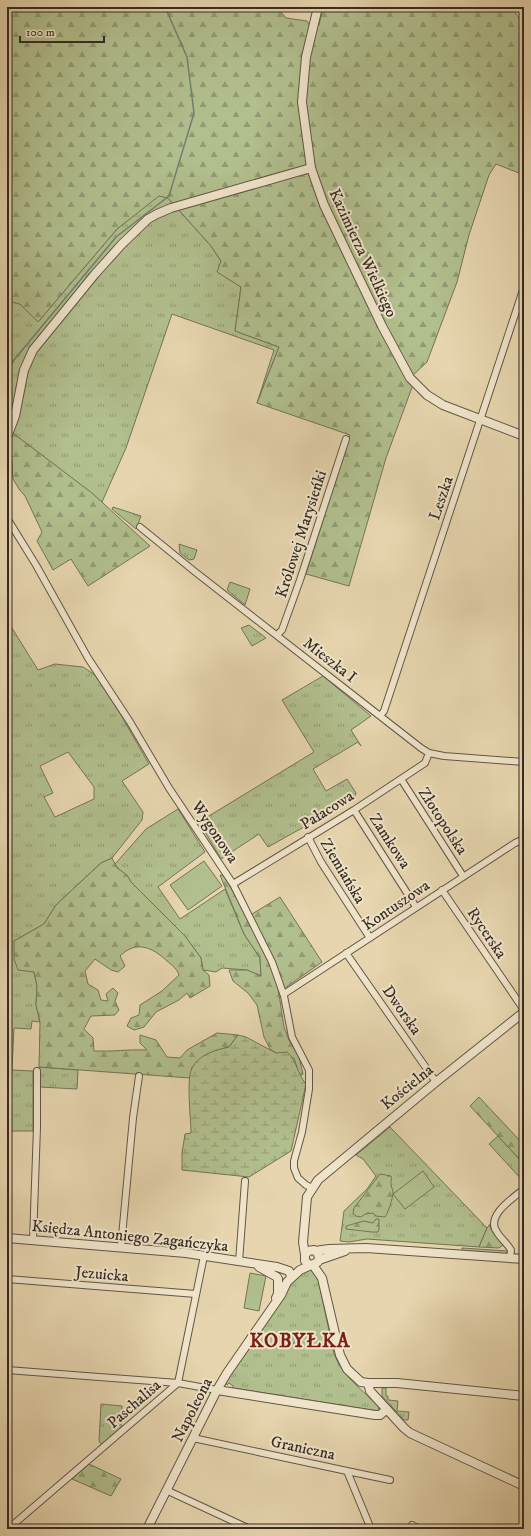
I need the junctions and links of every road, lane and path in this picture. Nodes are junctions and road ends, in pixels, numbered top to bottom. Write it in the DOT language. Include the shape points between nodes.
graph roads {
  1 [pos="318,7"];
  2 [pos="310,168"];
  3 [pos="524,287"];
  4 [pos="480,420"];
  5 [pos="524,436"];
  6 [pos="7,437"];
  7 [pos="346,439"];
  8 [pos="7,518"];
  9 [pos="140,527"];
  10 [pos="278,636"];
  11 [pos="380,716"];
  12 [pos="429,753"];
  13 [pos="524,762"];
  14 [pos="401,779"];
  15 [pos="354,810"];
  16 [pos="308,837"];
  17 [pos="524,839"];
  18 [pos="463,876"];
  19 [pos="233,884"];
  20 [pos="442,890"];
  21 [pos="416,907"];
  22 [pos="370,938"];
  23 [pos="346,953"];
  24 [pos="284,994"];
  25 [pos="524,1011"];
  26 [pos="37,1071"];
  27 [pos="139,1076"];
  28 [pos="436,1082"];
  29 [pos="246,1181"];
  30 [pos="309,1186"];
  31 [pos="524,1189"];
  32 [pos="7,1238"];
  33 [pos="33,1240"];
  34 [pos="121,1247"];
  35 [pos="356,1248"];
  36 [pos="314,1250"];
  37 [pos="204,1256"];
  38 [pos="305,1256"];
  39 [pos="510,1258"];
  40 [pos="524,1259"];
  41 [pos="239,1262"];
  42 [pos="315,1263"];
  43 [pos="251,1264"];
  44 [pos="284,1270"];
  45 [pos="277,1278"];
  46 [pos="7,1279"];
  47 [pos="289,1280"];
  48 [pos="196,1294"];
  49 [pos="271,1309"];
  50 [pos="7,1370"];
  51 [pos="178,1383"];
  52 [pos="368,1384"];
  53 [pos="217,1390"];
  54 [pos="524,1396"];
  55 [pos="387,1409"];
  56 [pos="193,1438"];
  57 [pos="347,1471"];
  58 [pos="390,1480"];
  59 [pos="524,1486"];
  60 [pos="166,1490"];
  61 [pos="412,1525"];
  62 [pos="8,1529"];
  63 [pos="147,1529"];
  64 [pos="250,1529"];
  65 [pos="371,1529"];
  66 [pos="420,1529"];
  1 -- 2 [label="street, Kazimierza Wielkiego" via="306,57 302,102"];
  2 -- 4 [label="street, Kazimierza Wielkiego" via="324,205 410,378 427,395 443,405"];
  2 -- 6 [label="street" via="171,208 143,223 102,266 32,350 25,365 15,416"];
  3 -- 4 [label="street, Leszka"];
  4 -- 5 [label="street, Kazimierza Wielkiego"];
  4 -- 11 [label="street, Leszka" via="384,711"];
  7 -- 10 [label="street, Królowej Marysieńki" via="298,588"];
  8 -- 19 [label="street, Wygonowa" via="88,658 169,788"];
  9 -- 10 [label="street, Mieszka I"];
  10 -- 11 [label="street, Mieszka I"];
  11 -- 12 [label="street, Mieszka I"];
  12 -- 13 [label="street, Mieszka I"];
  12 -- 14 [label="street, Pałacowa" via="425,763"];
  14 -- 15 [label="street, Pałacowa"];
  14 -- 18 [label="street, Złotopolska"];
  15 -- 16 [label="street, Pałacowa"];
  15 -- 21 [label="street, Zamkowa"];
  16 -- 19 [label="street, Pałacowa"];
  16 -- 22 [label="street, Ziemiańska"];
  17 -- 18 [label="street, Kontuszowa"];
  18 -- 20 [label="street, Kontuszowa"];
  19 -- 24 [label="street, Wygonowa" via="272,962"];
  20 -- 21 [label="street, Kontuszowa"];
  20 -- 25 [label="street, Rycerska"];
  21 -- 22 [label="street, Kontuszowa"];
  22 -- 23 [label="street, Kontuszowa"];
  23 -- 24 [label="street, Kontuszowa"];
  23 -- 28 [label="street, Dworska"];
  24 -- 30 [label="street, Wygonowa" via="292,1037 309,1070 309,1089 302,1132 294,1161 296,1174"];
  25 -- 28 [label="street, Kościelna"];
  26 -- 33 [label="street"];
  27 -- 34 [label="street"];
  28 -- 30 [label="street, Kościelna"];
  29 -- 41 [label="street"];
  30 -- 36 [label="street" via="308,1242"];
  30 -- 38 [label="street, Kościelna" via="303,1242"];
  31 -- 39 [label="street" via="498,1212 494,1222 497,1232 510,1250"];
  32 -- 33 [label="street, Księdza Antoniego Zagańczyka"];
  33 -- 34 [label="street, Księdza Antoniego Zagańczyka"];
  34 -- 37 [label="street, Księdza Antoniego Zagańczyka"];
  35 -- 36 [label="street"];
  35 -- 39 [label="street"];
  35 -- 42 [label="street"];
  36 -- 38 [label="street" via="308,1251"];
  36 -- 42 [label="street" via="319,1256"];
  37 -- 41 [label="street, Księdza Antoniego Zagańczyka"];
  37 -- 48 [label="street, Paschalisa"];
  38 -- 42 [label="street" via="305,1261"];
  38 -- 44 [label="street" via="297,1266"];
  39 -- 40 [label="street"];
  41 -- 43 [label="street, Księdza Antoniego Zagańczyka"];
  42 -- 47 [label="street" via="300,1270"];
  42 -- 52 [label="street" via="322,1272 336,1342 343,1363 361,1382"];
  43 -- 44 [label="street, Księdza Antoniego Zagańczyka"];
  43 -- 45 [label="street, Księdza Antoniego Zagańczyka" via="265,1269"];
  44 -- 45 [label="street" via="278,1273"];
  44 -- 47 [label="street" via="290,1273"];
  45 -- 47 [label="street" via="282,1283"];
  45 -- 49 [label="street, Napoleona" via="278,1294"];
  46 -- 48 [label="street, Jezuicka"];
  47 -- 49 [label="street, Napoleona"];
  48 -- 51 [label="street, Paschalisa"];
  49 -- 53 [label="street, Napoleona"];
  50 -- 51 [label="street"];
  51 -- 53 [label="street"];
  51 -- 62 [label="street, Paschalisa"];
  52 -- 54 [label="street" via="397,1383"];
  52 -- 55 [label="street" via="370,1391"];
  53 -- 55 [label="street" via="375,1415 380,1415"];
  53 -- 56 [label="street, Napoleona"];
  55 -- 59 [label="street" via="410,1433"];
  56 -- 57 [label="street, Graniczna"];
  56 -- 60 [label="street, Napoleona"];
  57 -- 58 [label="street"];
  57 -- 65 [label="street, Graniczna"];
  60 -- 63 [label="street, Napoleona"];
  60 -- 64 [label="street"];
  61 -- 66 [label="street"];
}
